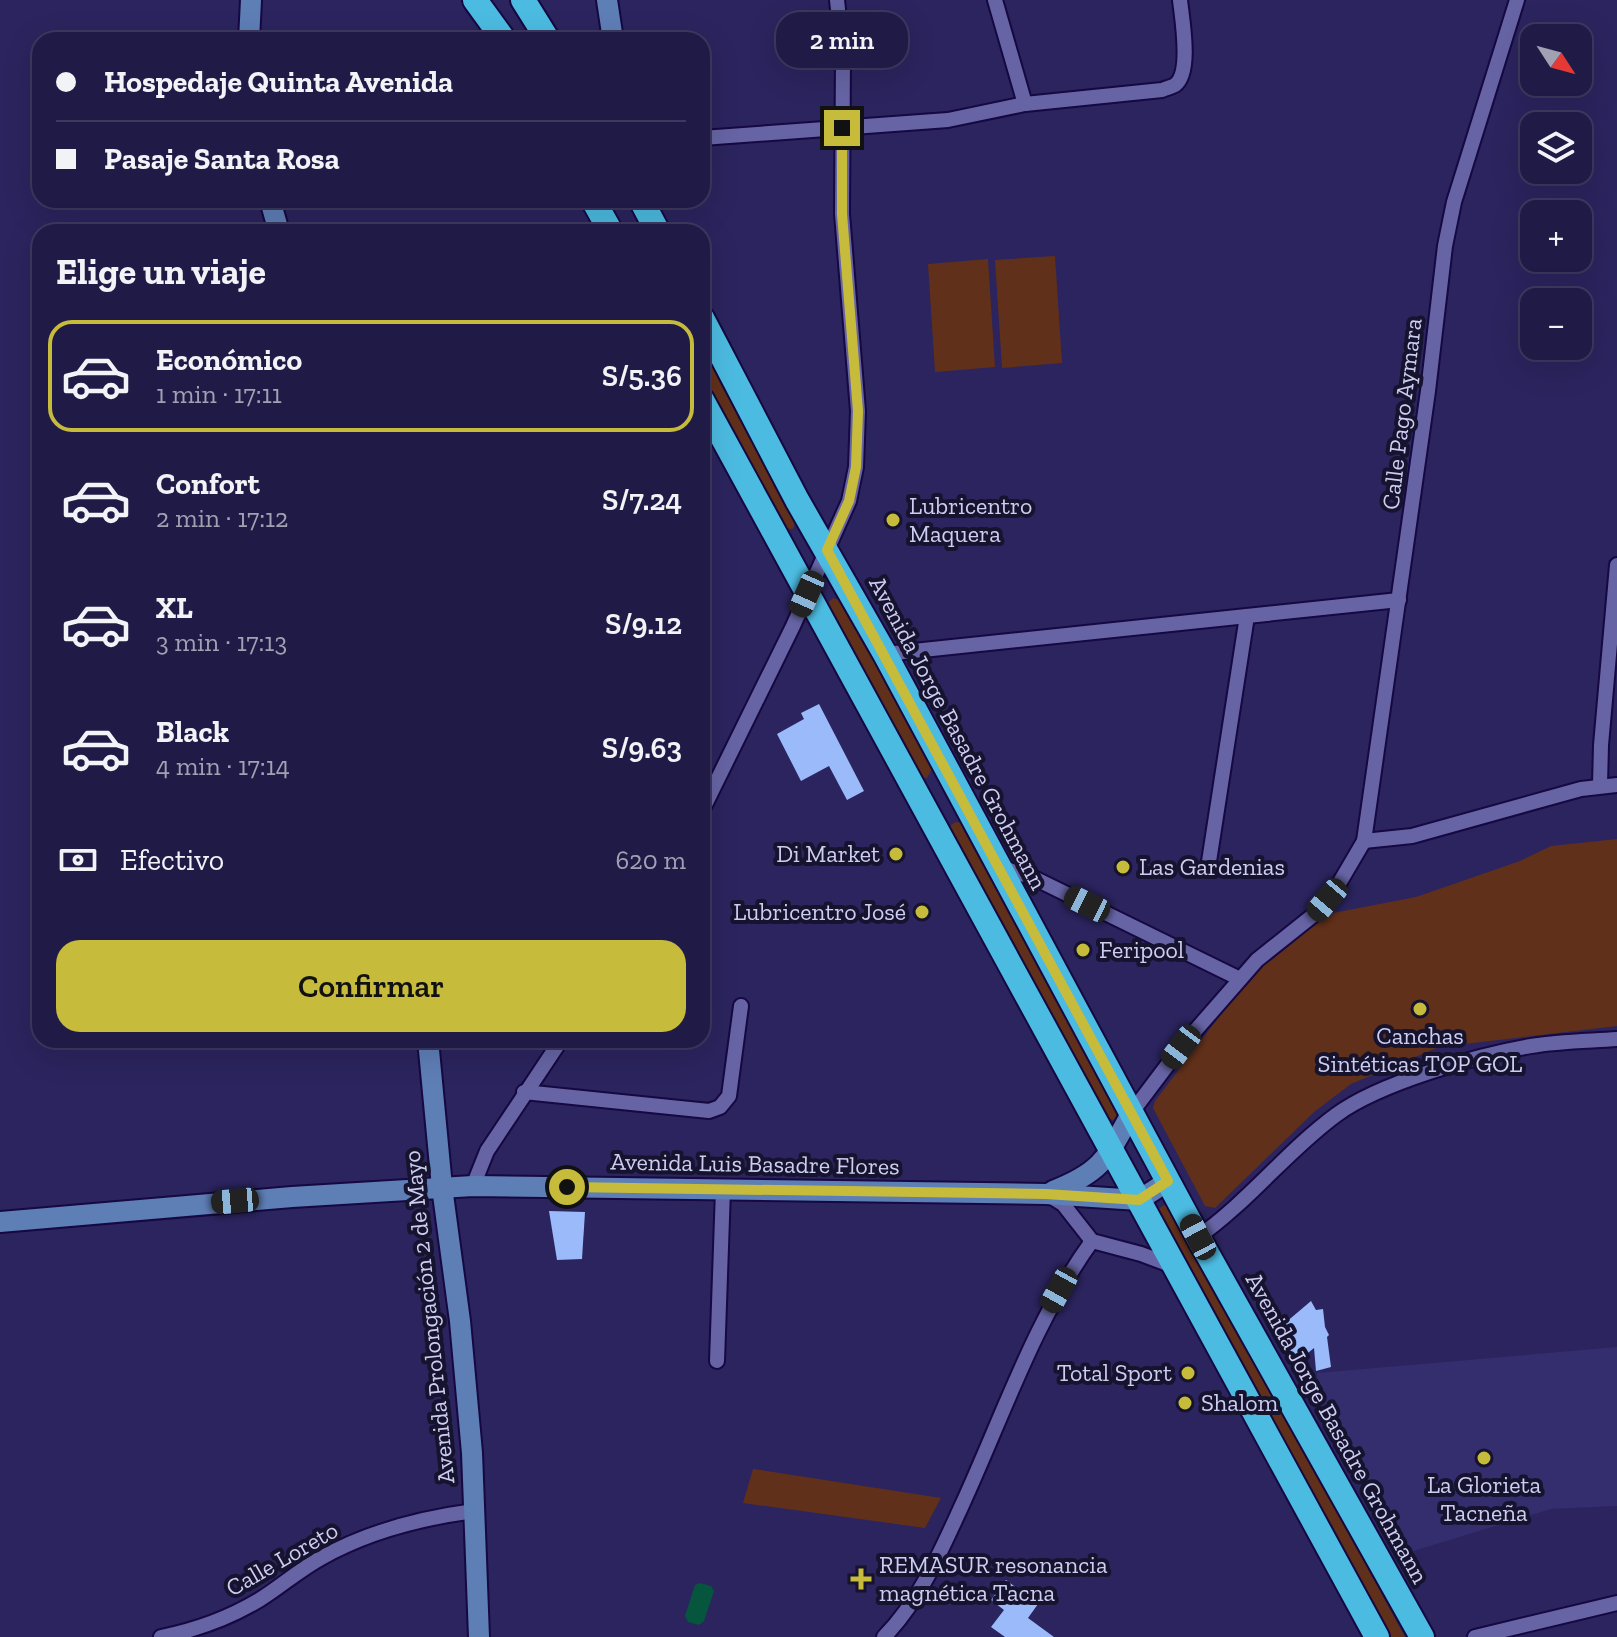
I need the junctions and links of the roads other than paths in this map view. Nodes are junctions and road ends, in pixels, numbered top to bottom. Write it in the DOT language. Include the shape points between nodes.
graph roads {
  1 [pos="251,0"];
  2 [pos="475,0"];
  3 [pos="523,0"];
  4 [pos="607,0"];
  5 [pos="837,0"];
  6 [pos="995,0"];
  7 [pos="1180,0"];
  8 [pos="1517,0"];
  9 [pos="249,32"];
  10 [pos="498,32"];
  11 [pos="543,32"];
  12 [pos="612,32"];
  13 [pos="1025,104"];
  14 [pos="842,128"];
  15 [pos="710,137"];
  16 [pos="710,333"];
  17 [pos="710,415"];
  18 [pos="827,550"];
  19 [pos="1617,565"];
  20 [pos="807,594"];
  21 [pos="1399,600"];
  22 [pos="1247,616"];
  23 [pos="885,654"];
  24 [pos="1600,785"];
  25 [pos="1617,785"];
  26 [pos="710,794"];
  27 [pos="1364,841"];
  28 [pos="998,866"];
  29 [pos="1208,868"];
  30 [pos="1240,979"];
  31 [pos="741,1006"];
  32 [pos="1617,1039"];
  33 [pos="429,1048"];
  34 [pos="555,1048"];
  35 [pos="524,1092"];
  36 [pos="1132,1112"];
  37 [pos="1112,1149"];
  38 [pos="1168,1181"];
  39 [pos="473,1186"];
  40 [pos="442,1187"];
  41 [pos="723,1190"];
  42 [pos="1046,1194"];
  43 [pos="1139,1200"];
  44 [pos="0,1222"];
  45 [pos="1198,1237"];
  46 [pos="1092,1241"];
  47 [pos="1177,1268"];
  48 [pos="717,1361"];
  49 [pos="474,1511"];
  50 [pos="1617,1603"];
  51 [pos="161,1637"];
  52 [pos="479,1637"];
  53 [pos="884,1637"];
  54 [pos="1377,1637"];
  55 [pos="1422,1637"];
  56 [pos="1475,1637"];
  1 -- 9 [label="street"];
  2 -- 10 [label="highway"];
  3 -- 11 [label="highway"];
  4 -- 12 [label="street"];
  5 -- 14 [label="street"];
  6 -- 13 [label="street"];
  7 -- 13 [label="street" via="1185,63 1175,86"];
  8 -- 21 [label="street, Calle Pago Aymara" via="1445,246"];
  13 -- 14 [label="street" via="948,120"];
  14 -- 15 [label="street"];
  14 -- 18 [label="street" via="842,214 858,411 849,501"];
  16 -- 18 [label="highway, Avenida Jorge Basadre Grohmann"];
  17 -- 20 [label="highway"];
  18 -- 20 [label="street"];
  18 -- 23 [label="highway, Avenida Jorge Basadre Grohmann"];
  19 -- 24 [label="street"];
  20 -- 26 [label="street"];
  20 -- 37 [label="highway"];
  21 -- 22 [label="street"];
  21 -- 27 [label="street, Calle Pago Aymara"];
  22 -- 23 [label="street"];
  22 -- 29 [label="street"];
  23 -- 28 [label="highway, Avenida Jorge Basadre Grohmann"];
  24 -- 25 [label="street"];
  24 -- 27 [label="street" via="1412,836"];
  27 -- 30 [label="street" via="1316,913"];
  28 -- 30 [label="street" via="1036,879"];
  28 -- 36 [label="highway, Avenida Jorge Basadre Grohmann"];
  30 -- 36 [label="street"];
  31 -- 35 [label="street" via="729,1096 720,1107 709,1111"];
  32 -- 45 [label="street" via="1532,1045 1362,1099 1335,1115"];
  33 -- 40 [label="street, Avenida Prolongación 2 de Mayo"];
  34 -- 35 [label="street"];
  35 -- 39 [label="street" via="487,1151"];
  36 -- 37 [label="street"];
  36 -- 38 [label="highway, Avenida Jorge Basadre Grohmann"];
  37 -- 42 [label="street" via="1086,1176"];
  37 -- 43 [label="highway"];
  38 -- 43 [label="street"];
  38 -- 45 [label="highway, Avenida Jorge Basadre Grohmann"];
  39 -- 40 [label="street, Avenida Luis Basadre Flores"];
  39 -- 41 [label="street, Avenida Luis Basadre Flores"];
  40 -- 44 [label="street, Avenida Luis Basadre Flores"];
  40 -- 49 [label="street, Avenida Prolongación 2 de Mayo" via="460,1321"];
  41 -- 42 [label="street, Avenida Luis Basadre Flores"];
  41 -- 48 [label="street"];
  42 -- 43 [label="street, Avenida Luis Basadre Flores"];
  42 -- 46 [label="street" via="1063,1204"];
  43 -- 47 [label="highway"];
  45 -- 55 [label="highway, Avenida Jorge Basadre Grohmann"];
  46 -- 47 [label="street"];
  46 -- 53 [label="street" via="1046,1312 943,1547 916,1596"];
  47 -- 54 [label="highway"];
  49 -- 51 [label="street, Calle Loreto" via="370,1535 320,1559 235,1613"];
  49 -- 52 [label="street, Avenida Prolongación 2 de Mayo"];
  50 -- 56 [label="street"];
}
